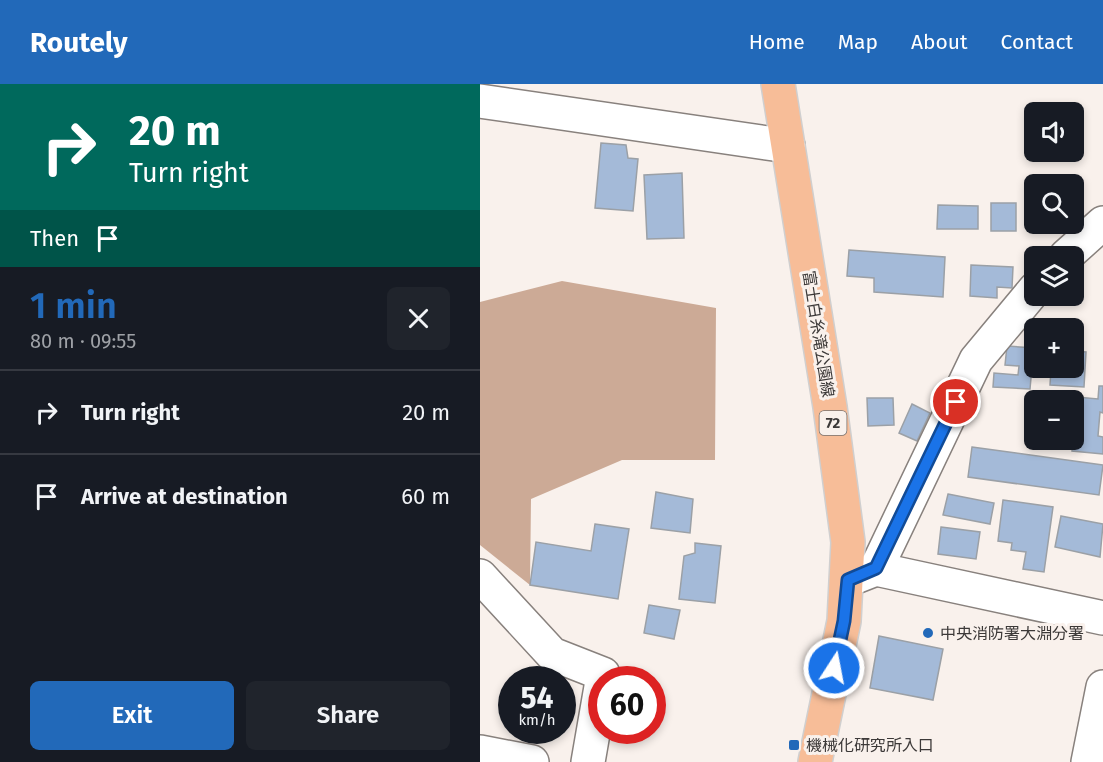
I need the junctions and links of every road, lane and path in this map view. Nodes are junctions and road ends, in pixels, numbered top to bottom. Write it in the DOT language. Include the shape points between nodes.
graph roads {
  1 [pos="778,84"];
  2 [pos="480,101"];
  3 [pos="788,146"];
  4 [pos="1103,223"];
  5 [pos="1077,246"];
  6 [pos="1024,302"];
  7 [pos="862,574"];
  8 [pos="480,576"];
  9 [pos="1103,618"];
  10 [pos="588,668"];
  11 [pos="1103,687"];
  12 [pos="591,744"];
  13 [pos="480,752"];
  14 [pos="532,762"];
  15 [pos="588,762"];
  16 [pos="815,762"];
  17 [pos="1088,762"];
  1 -- 3 [label="main road, 富士白糸滝公園線 / 72"];
  2 -- 3 [label="street"];
  3 -- 7 [label="main road, 富士白糸滝公園線 / 72" via="848,542"];
  4 -- 5 [label="street"];
  6 -- 7 [label="street" via="976,360"];
  7 -- 9 [label="street"];
  7 -- 16 [label="main road, 富士白糸滝公園線 / 72" via="844,621"];
  8 -- 10 [label="street" via="552,654"];
  11 -- 17 [label="street"];
  12 -- 15 [label="street"];
  13 -- 14 [label="street"];
}
